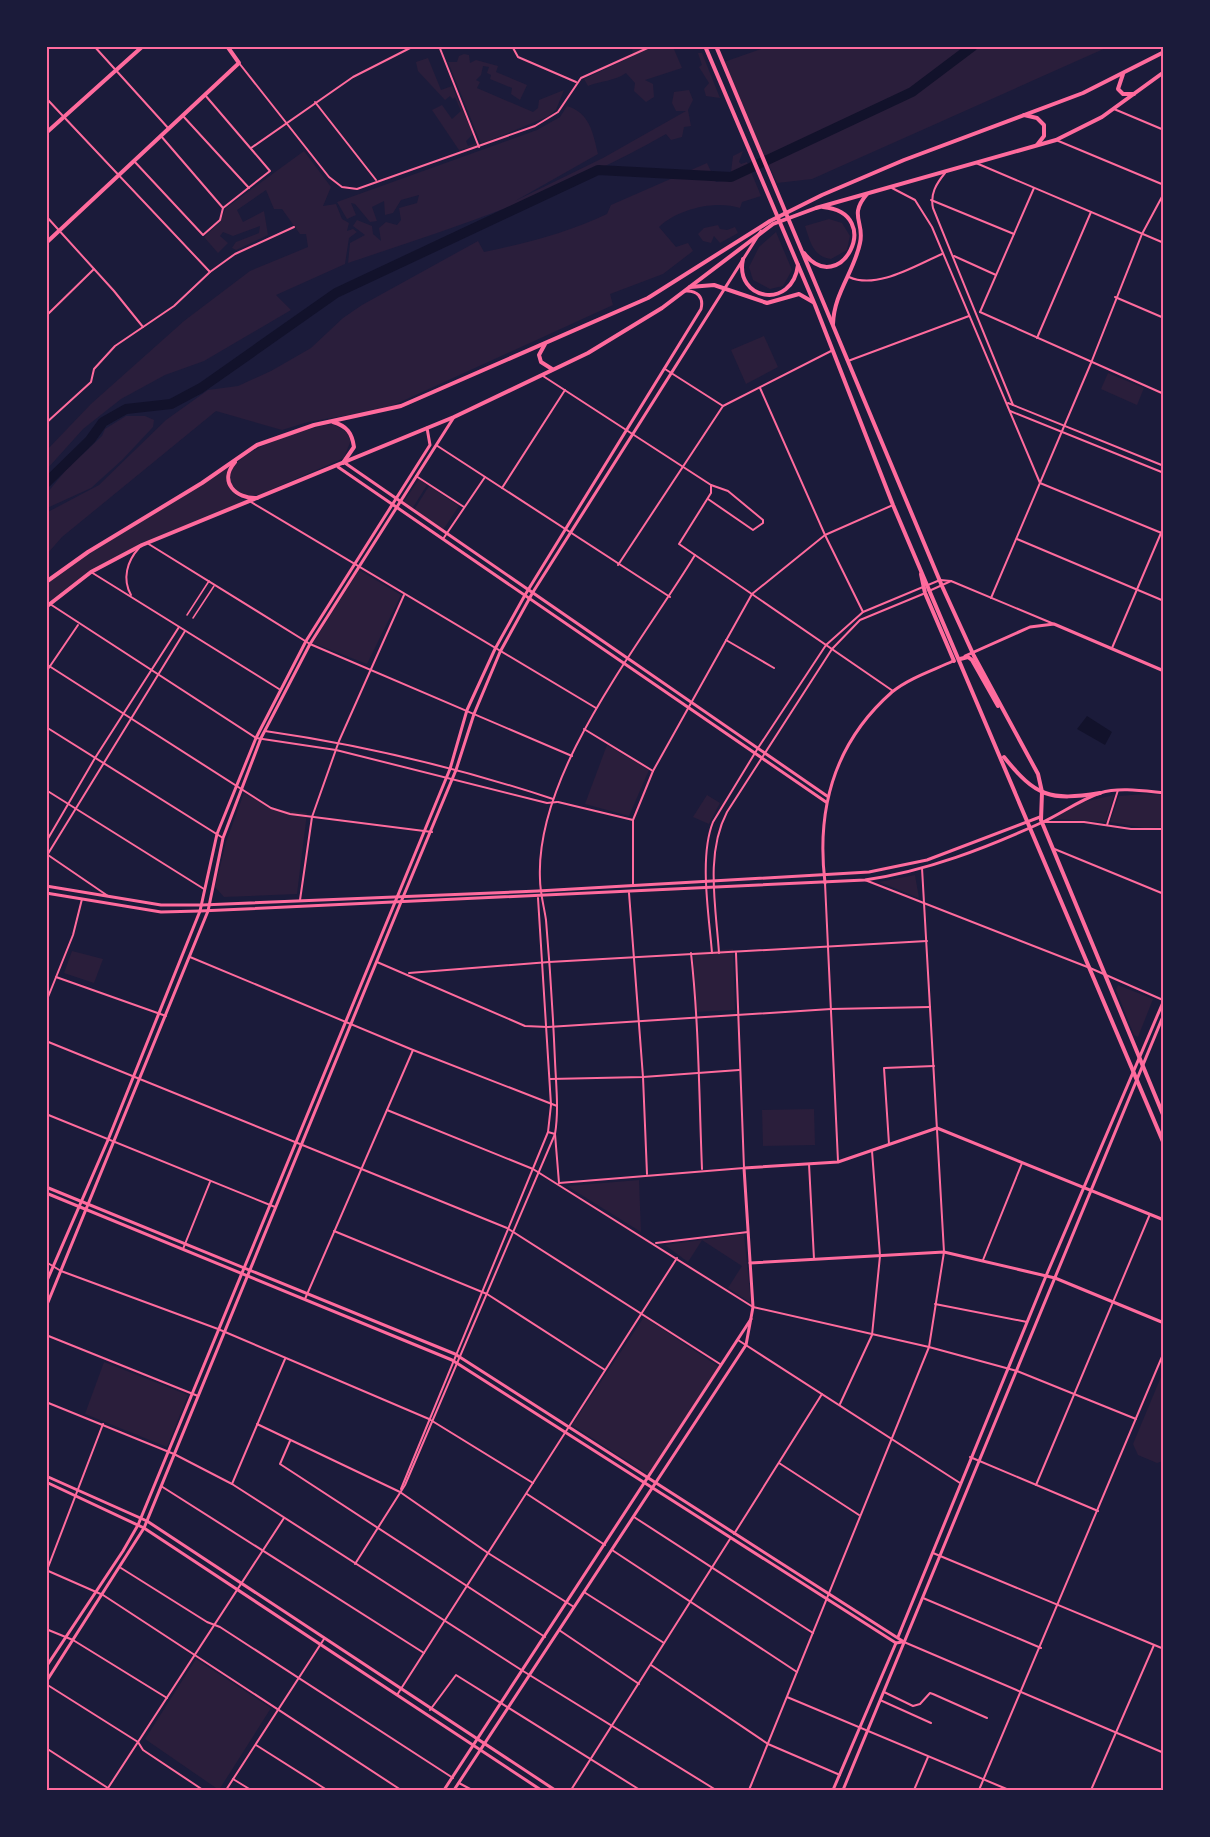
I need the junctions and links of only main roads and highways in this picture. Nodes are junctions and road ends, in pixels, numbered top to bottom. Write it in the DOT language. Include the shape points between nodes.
graph roads {
  1 [pos="227,46"];
  2 [pos="705,46"];
  3 [pos="716,46"];
  4 [pos="141,48"];
  5 [pos="1164,52"];
  6 [pos="1164,72"];
  7 [pos="1124,74"];
  8 [pos="1161,77"];
  9 [pos="1137,93"];
  10 [pos="1023,115"];
  11 [pos="46,133"];
  12 [pos="1034,148"];
  13 [pos="868,192"];
  14 [pos="816,208"];
  15 [pos="46,243"];
  16 [pos="799,245"];
  17 [pos="743,259"];
  18 [pos="798,264"];
  19 [pos="689,287"];
  20 [pos="815,305"];
  21 [pos="832,328"];
  22 [pos="545,344"];
  23 [pos="552,369"];
  24 [pos="327,422"];
  25 [pos="237,459"];
  26 [pos="339,466"];
  27 [pos="263,498"];
  28 [pos="46,582"];
  29 [pos="926,586"];
  30 [pos="48,606"];
  31 [pos="960,659"];
  32 [pos="954,661"];
  33 [pos="1005,714"];
  34 [pos="1000,752"];
  35 [pos="1100,793"];
  36 [pos="1042,794"];
  37 [pos="1164,1117"];
  38 [pos="1164,1144"];
  1 -- 15 [label="main road" via="239,63"];
  2 -- 18 [label="main road"];
  3 -- 16 [label="main road"];
  4 -- 11 [label="main road"];
  5 -- 7 [label="main road"];
  6 -- 8 [label="main road"];
  7 -- 9 [label="main road" via="1118,86 1120,92"];
  7 -- 10 [label="main road"];
  8 -- 9 [label="main road"];
  9 -- 12 [label="main road" via="1056,140"];
  10 -- 12 [label="main road" via="1037,118 1044,125 1044,136"];
  10 -- 22 [label="main road" via="822,195 770,221 648,298"];
  12 -- 13 [label="main road"];
  13 -- 14 [label="main road"];
  13 -- 21 [label="main road" via="858,207 861,240 836,302"];
  14 -- 16 [label="main road" via="835,210 849,219 854,232 853,248 843,260 825,266 810,260"];
  14 -- 19 [label="main road" via="761,231"];
  16 -- 21 [label="main road"];
  17 -- 18 [label="main road" via="741,270 746,283 768,295 790,287"];
  18 -- 20 [label="main road"];
  19 -- 20 [label="main road" via="708,284 767,303 803,295"];
  19 -- 23 [label="main road" via="609,342"];
  20 -- 29 [label="main road"];
  21 -- 33 [label="main road" via="972,653"];
  22 -- 23 [label="main road" via="539,355 541,362"];
  22 -- 24 [label="main road" via="401,406"];
  23 -- 26 [label="main road" via="454,417"];
  24 -- 25 [label="main road" via="278,436"];
  24 -- 26 [label="main road" via="341,424 352,437 354,447"];
  25 -- 27 [label="main road" via="228,473 230,486 244,497"];
  25 -- 28 [label="main road"];
  26 -- 27 [label="main road"];
  27 -- 30 [label="main road" via="145,544 91,572"];
  29 -- 31 [label="main road"];
  29 -- 32 [label="main road" via="925,593"];
  31 -- 33 [label="main road" via="972,660 990,696"];
  31 -- 34 [label="main road"];
  33 -- 36 [label="main road" via="1036,769"];
  34 -- 36 [label="main road" via="1021,778"];
  34 -- 38 [label="main road"];
  35 -- 36 [label="main road" via="1065,798"];
  36 -- 37 [label="main road" via="1040,817"];
}
